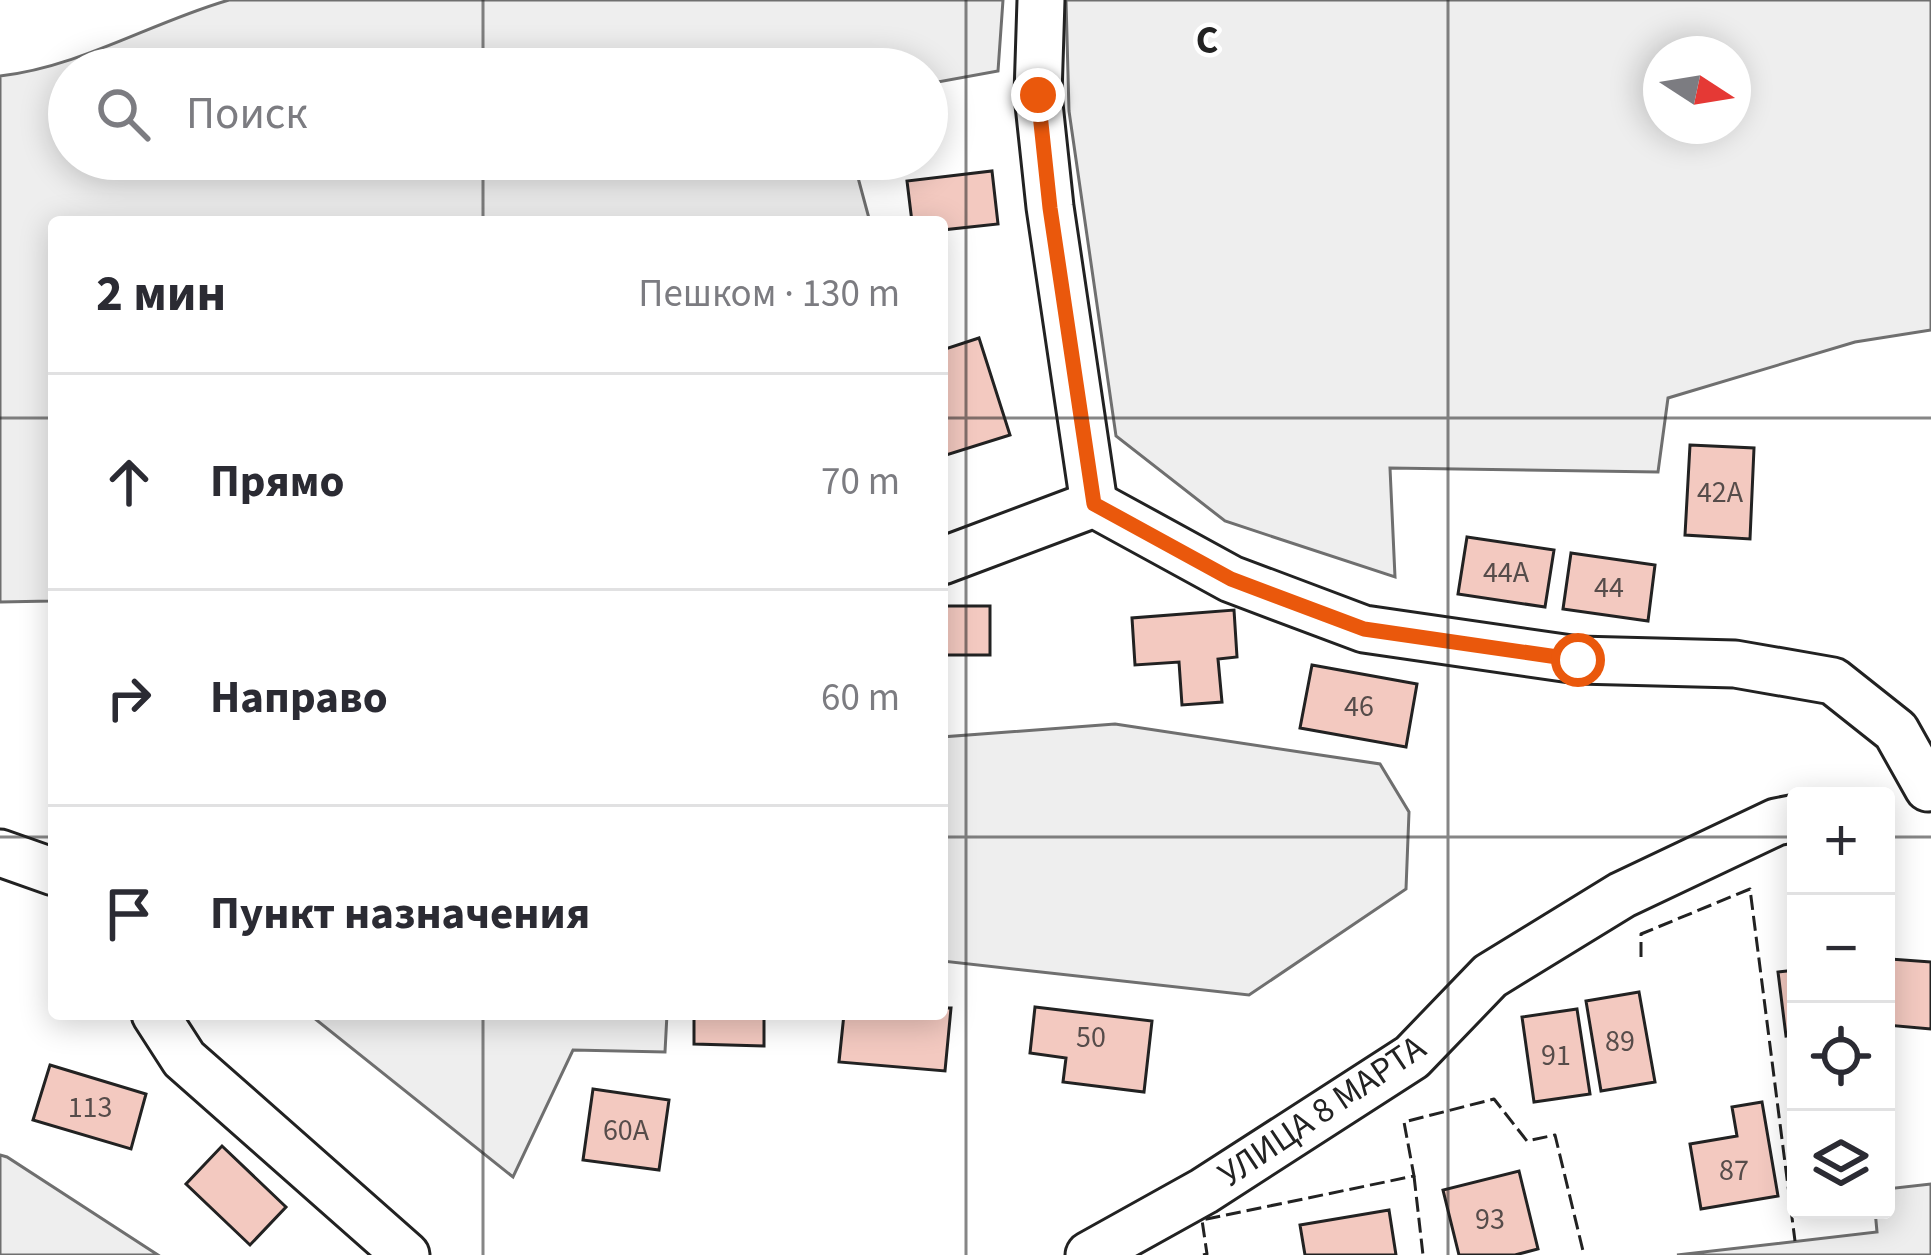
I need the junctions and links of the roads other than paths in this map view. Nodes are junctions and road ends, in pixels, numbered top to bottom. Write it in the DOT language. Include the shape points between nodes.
graph roads {
  1 [pos="1041,0"];
  2 [pos="1094,504"];
  3 [pos="948,559"];
  4 [pos="1915,792"];
  5 [pos="1787,820"];
  6 [pos="0,853"];
  7 [pos="48,870"];
  8 [pos="159,1020"];
  9 [pos="406,1255"];
  10 [pos="1089,1255"];
  1 -- 2 [label="street" via="1045,163"];
  2 -- 3 [label="street"];
  2 -- 4 [label="street" via="1231,579 1364,629 1578,660 1735,664 1833,681 1896,731"];
  5 -- 10 [label="street, УЛИЦА 8 МАРТА" via="1622,895 1509,964 1412,1058 1204,1192"];
  6 -- 7 [label="street"];
  8 -- 9 [label="street" via="184,1059"];
}
